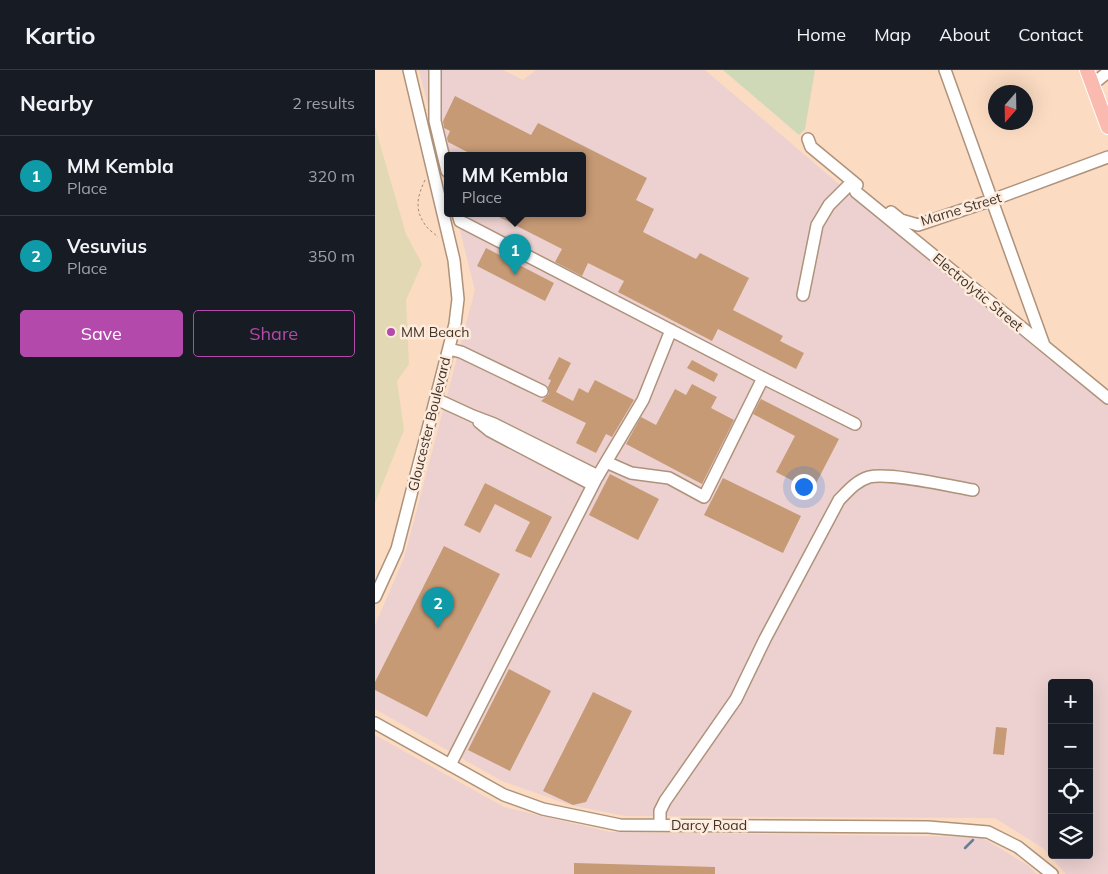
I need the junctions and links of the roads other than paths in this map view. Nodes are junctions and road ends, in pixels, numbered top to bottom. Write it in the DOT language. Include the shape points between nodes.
graph roads {
  1 [pos="409,70"];
  2 [pos="945,70"];
  3 [pos="1087,70"];
  4 [pos="435,71"];
  5 [pos="1108,72"];
  6 [pos="1093,84"];
  7 [pos="1108,127"];
  8 [pos="807,140"];
  9 [pos="1108,157"];
  10 [pos="444,158"];
  11 [pos="852,182"];
  12 [pos="992,200"];
  13 [pos="459,217"];
  14 [pos="803,295"];
  15 [pos="671,330"];
  16 [pos="1044,345"];
  17 [pos="449,348"];
  18 [pos="763,378"];
  19 [pos="542,391"];
  20 [pos="1108,398"];
  21 [pos="436,399"];
  22 [pos="855,424"];
  23 [pos="606,462"];
  24 [pos="595,480"];
  25 [pos="973,490"];
  26 [pos="375,597"];
  27 [pos="375,723"];
  28 [pos="451,765"];
  29 [pos="660,825"];
  30 [pos="1052,874"];
  1 -- 17 [label="street, Gloucester Boulevard" via="457,279 457,312"];
  2 -- 12 [label="street"];
  3 -- 6 [label="main road"];
  4 -- 10 [label="street" via="435,121"];
  5 -- 6 [label="street"];
  6 -- 7 [label="main road"];
  8 -- 11 [label="street, Marne Street"];
  9 -- 12 [label="street, Marne Street"];
  11 -- 12 [label="street, Marne Street" via="901,220 918,225"];
  11 -- 14 [label="street" via="829,205 817,225"];
  11 -- 16 [label="street, Electrolytic Street" via="856,192"];
  12 -- 16 [label="street"];
  13 -- 15 [label="street" via="460,221"];
  15 -- 18 [label="street"];
  15 -- 23 [label="street" via="643,400"];
  16 -- 20 [label="street, Electrolytic Street"];
  17 -- 19 [label="street"];
  17 -- 21 [label="street, Gloucester Boulevard"];
  18 -- 22 [label="street"];
  18 -- 23 [label="street" via="704,497 669,478 631,473"];
  21 -- 24 [label="street" via="473,416 490,431"];
  21 -- 26 [label="street, Gloucester Boulevard" via="397,548"];
  23 -- 24 [label="street"];
  24 -- 28 [label="street"];
  25 -- 29 [label="street" via="894,477 870,477 855,484 839,500 765,638 736,700 665,801 660,811"];
  27 -- 28 [label="street, Darcy Road"];
  28 -- 29 [label="street, Darcy Road" via="504,795 543,809 620,825"];
  29 -- 30 [label="street, Darcy Road" via="928,827 989,832 1018,847"];
}
